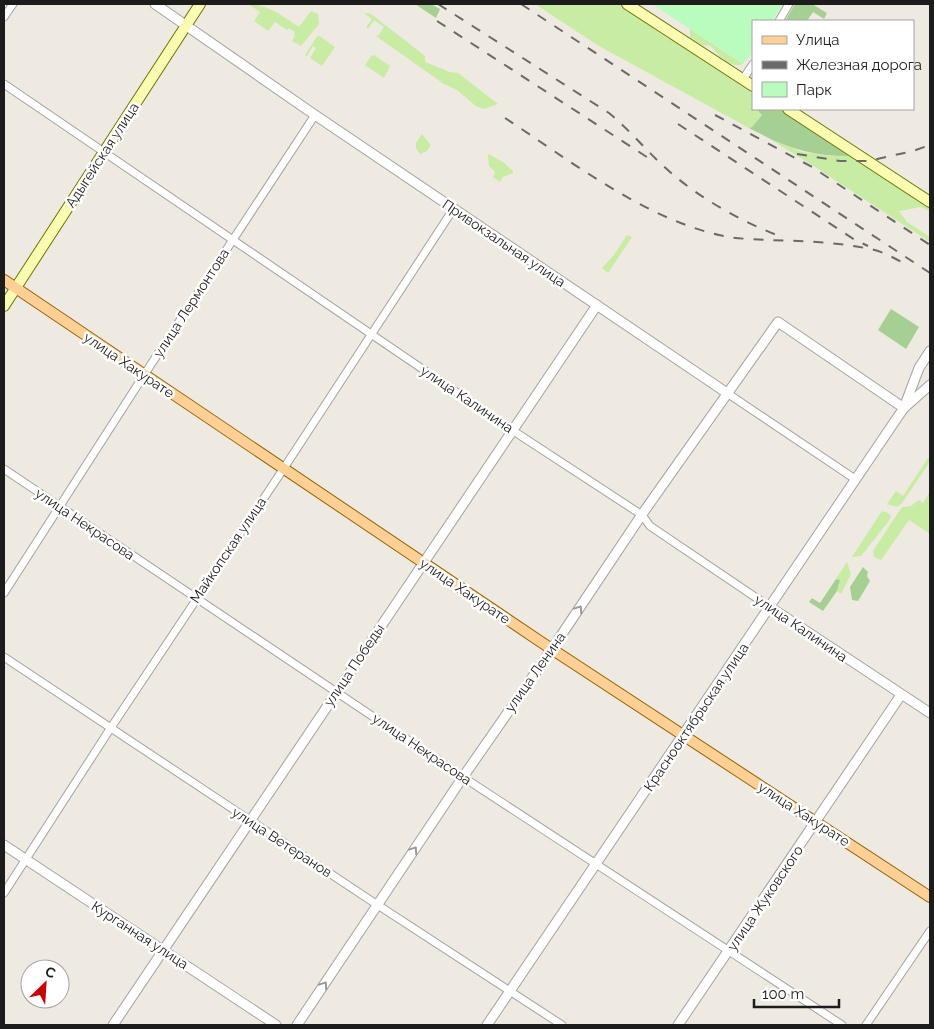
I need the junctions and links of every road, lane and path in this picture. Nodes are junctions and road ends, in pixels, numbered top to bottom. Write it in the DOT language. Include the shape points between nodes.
graph roads {
  1 [pos="12,4"];
  2 [pos="155,4"];
  3 [pos="200,4"];
  4 [pos="627,4"];
  5 [pos="789,4"];
  6 [pos="4,17"];
  7 [pos="779,20"];
  8 [pos="186,25"];
  9 [pos="752,66"];
  10 [pos="743,79"];
  11 [pos="4,84"];
  12 [pos="752,85"];
  13 [pos="790,110"];
  14 [pos="315,115"];
  15 [pos="103,153"];
  16 [pos="930,202"];
  17 [pos="454,208"];
  18 [pos="233,240"];
  19 [pos="4,280"];
  20 [pos="16,288"];
  21 [pos="4,306"];
  22 [pos="597,306"];
  23 [pos="372,334"];
  24 [pos="930,351"];
  25 [pos="919,371"];
  26 [pos="144,375"];
  27 [pos="930,384"];
  28 [pos="727,393"];
  29 [pos="904,408"];
  30 [pos="512,430"];
  31 [pos="284,468"];
  32 [pos="4,469"];
  33 [pos="855,478"];
  34 [pos="59,506"];
  35 [pos="642,515"];
  36 [pos="423,563"];
  37 [pos="4,593"];
  38 [pos="196,598"];
  39 [pos="770,607"];
  40 [pos="552,649"];
  41 [pos="4,657"];
  42 [pos="336,692"];
  43 [pos="901,695"];
  44 [pos="930,713"];
  45 [pos="110,729"];
  46 [pos="684,736"];
  47 [pos="463,777"];
  48 [pos="250,821"];
  49 [pos="816,822"];
  50 [pos="4,845"];
  51 [pos="26,860"];
  52 [pos="596,864"];
  53 [pos="4,893"];
  54 [pos="930,897"];
  55 [pos="377,905"];
  56 [pos="930,931"];
  57 [pos="163,950"];
  58 [pos="728,952"];
  59 [pos="510,991"];
  60 [pos="113,1025"];
  61 [pos="276,1025"];
  62 [pos="296,1025"];
  63 [pos="487,1025"];
  64 [pos="562,1025"];
  65 [pos="678,1025"];
  66 [pos="842,1025"];
  67 [pos="866,1025"];
  1 -- 6 [label="street"];
  2 -- 8 [label="street, Привокзальная улица"];
  3 -- 8 [label="main road, Адыгейская улица"];
  4 -- 10 [label="main road"];
  5 -- 7 [label="street"];
  8 -- 14 [label="street, Привокзальная улица"];
  8 -- 15 [label="main road, Адыгейская улица"];
  9 -- 10 [label="street"];
  10 -- 12 [label="main road"];
  11 -- 15 [label="street, улица Калинина"];
  13 -- 16 [label="main road"];
  14 -- 17 [label="street, Привокзальная улица"];
  14 -- 18 [label="street, улица Лермонтова"];
  15 -- 18 [label="street, улица Калинина"];
  15 -- 20 [label="main road, Адыгейская улица"];
  17 -- 22 [label="street, Привокзальная улица"];
  17 -- 23 [label="street, Майкопская улица"];
  18 -- 23 [label="street, улица Калинина"];
  18 -- 26 [label="street, улица Лермонтова"];
  19 -- 20 [label="main road, улица Хакурате"];
  20 -- 21 [label="main road, Адыгейская улица"];
  20 -- 26 [label="main road, улица Хакурате"];
  22 -- 28 [label="street, Привокзальная улица"];
  22 -- 30 [label="street, улица Победы"];
  23 -- 30 [label="street, улица Калинина"];
  23 -- 31 [label="street, Майкопская улица"];
  24 -- 25 [label="street"];
  25 -- 27 [label="street" via="921,378"];
  25 -- 29 [label="street"];
  26 -- 31 [label="main road, улица Хакурате"];
  26 -- 34 [label="street, улица Лермонтова"];
  27 -- 29 [label="street"];
  28 -- 29 [label="street, улица Ленина" via="778,322"];
  28 -- 33 [label="street, Привокзальная улица"];
  28 -- 35 [label="street, улица Ленина"];
  29 -- 33 [label="street, Краснооктябрьская улица"];
  30 -- 35 [label="street, улица Калинина"];
  30 -- 36 [label="street, улица Победы"];
  31 -- 36 [label="main road, улица Хакурате"];
  31 -- 38 [label="street, Майкопская улица"];
  32 -- 34 [label="street, улица Некрасова"];
  33 -- 39 [label="street, Краснооктябрьская улица"];
  34 -- 37 [label="street, улица Лермонтова"];
  34 -- 38 [label="street, улица Некрасова"];
  35 -- 39 [label="street, улица Калинина" via="650,526"];
  40 -- 35 [label="street, улица Ленина, one-way"];
  36 -- 40 [label="main road, улица Хакурате"];
  36 -- 42 [label="street, улица Победы"];
  38 -- 42 [label="street, улица Некрасова"];
  38 -- 45 [label="street, Майкопская улица"];
  39 -- 43 [label="street, улица Калинина"];
  39 -- 46 [label="street, Краснооктябрьская улица"];
  40 -- 46 [label="main road, улица Хакурате"];
  40 -- 47 [label="street, улица Ленина"];
  41 -- 45 [label="street, улица Ветеранов"];
  42 -- 47 [label="street, улица Некрасова"];
  42 -- 48 [label="street, улица Победы"];
  43 -- 44 [label="street, улица Калинина"];
  43 -- 49 [label="street, улица Жуковского"];
  45 -- 48 [label="street, улица Ветеранов"];
  45 -- 51 [label="street, Майкопская улица"];
  46 -- 49 [label="main road, улица Хакурате"];
  46 -- 52 [label="street, Краснооктябрьская улица"];
  47 -- 52 [label="street, улица Некрасова"];
  55 -- 47 [label="street, улица Ленина, one-way"];
  48 -- 55 [label="street, улица Ветеранов"];
  48 -- 57 [label="street, улица Победы"];
  49 -- 54 [label="main road, улица Хакурате"];
  49 -- 58 [label="street, улица Жуковского"];
  50 -- 51 [label="street, Курганная улица"];
  51 -- 53 [label="street, Майкопская улица"];
  51 -- 57 [label="street, Курганная улица"];
  52 -- 58 [label="street, улица Некрасова"];
  52 -- 59 [label="street, Краснооктябрьская улица"];
  55 -- 59 [label="street, улица Ветеранов"];
  62 -- 55 [label="street, улица Ленина, one-way"];
  56 -- 67 [label="street"];
  57 -- 60 [label="street, улица Победы"];
  57 -- 61 [label="street, Курганная улица"];
  58 -- 65 [label="street, улица Жуковского"];
  58 -- 66 [label="street, улица Некрасова"];
  59 -- 63 [label="street, Краснооктябрьская улица"];
  59 -- 64 [label="street, улица Ветеранов"];
}
